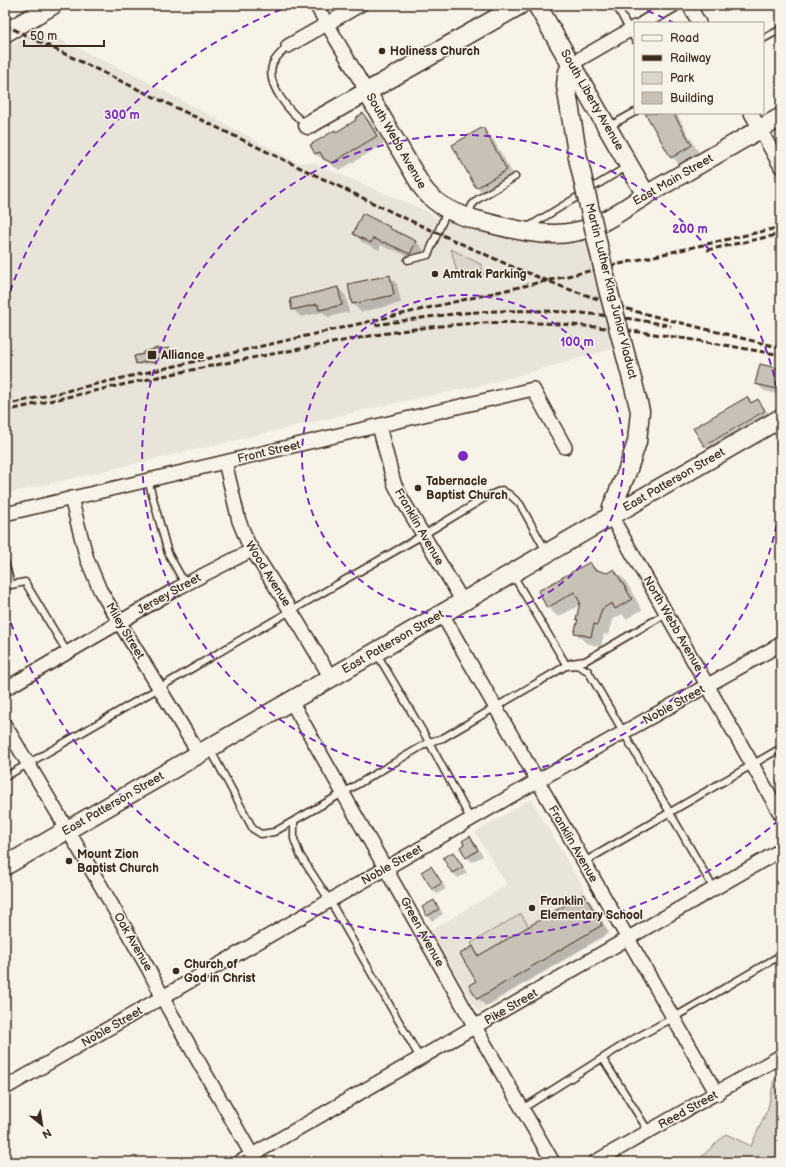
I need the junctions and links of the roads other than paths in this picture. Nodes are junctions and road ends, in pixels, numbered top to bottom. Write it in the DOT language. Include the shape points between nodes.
graph roads {
  1 [pos="53,5"];
  2 [pos="316,5"];
  3 [pos="360,5"];
  4 [pos="520,5"];
  5 [pos="537,5"];
  6 [pos="616,5"];
  7 [pos="674,5"];
  8 [pos="689,5"];
  9 [pos="645,22"];
  10 [pos="698,22"];
  11 [pos="327,23"];
  12 [pos="781,28"];
  13 [pos="5,33"];
  14 [pos="633,33"];
  15 [pos="764,38"];
  16 [pos="288,46"];
  17 [pos="571,64"];
  18 [pos="367,92"];
  19 [pos="634,113"];
  20 [pos="752,114"];
  21 [pos="781,117"];
  22 [pos="308,125"];
  23 [pos="608,128"];
  24 [pos="760,129"];
  25 [pos="629,165"];
  26 [pos="781,166"];
  27 [pos="515,177"];
  28 [pos="646,195"];
  29 [pos="448,209"];
  30 [pos="467,217"];
  31 [pos="522,230"];
  32 [pos="562,234"];
  33 [pos="408,260"];
  34 [pos="780,422"];
  35 [pos="379,426"];
  36 [pos="565,447"];
  37 [pos="225,462"];
  38 [pos="148,480"];
  39 [pos="71,498"];
  40 [pos="5,514"];
  41 [pos="611,516"];
  42 [pos="423,535"];
  43 [pos="252,550"];
  44 [pos="547,553"];
  45 [pos="5,562"];
  46 [pos="512,574"];
  47 [pos="185,584"];
  48 [pos="8,587"];
  49 [pos="463,602"];
  50 [pos="291,611"];
  51 [pos="667,613"];
  52 [pos="442,614"];
  53 [pos="119,622"];
  54 [pos="781,644"];
  55 [pos="67,652"];
  56 [pos="376,652"];
  57 [pos="567,666"];
  58 [pos="331,678"];
  59 [pos="708,686"];
  60 [pos="159,688"];
  61 [pos="5,689"];
  62 [pos="291,701"];
  63 [pos="495,707"];
  64 [pos="5,725"];
  65 [pos="623,733"];
  66 [pos="429,742"];
  67 [pos="781,748"];
  68 [pos="204,751"];
  69 [pos="28,763"];
  70 [pos="753,765"];
  71 [pos="5,776"];
  72 [pos="537,781"];
  73 [pos="344,793"];
  74 [pos="670,812"];
  75 [pos="781,815"];
  76 [pos="471,820"];
  77 [pos="294,821"];
  78 [pos="68,830"];
  79 [pos="781,850"];
  80 [pos="584,862"];
  81 [pos="5,866"];
  82 [pos="386,868"];
  83 [pos="714,889"];
  84 [pos="330,901"];
  85 [pos="628,939"];
  86 [pos="781,955"];
  87 [pos="163,997"];
  88 [pos="673,1018"];
  89 [pos="475,1027"];
  90 [pos="781,1056"];
  91 [pos="420,1058"];
  92 [pos="603,1059"];
  93 [pos="5,1088"];
  94 [pos="717,1094"];
  95 [pos="522,1109"];
  96 [pos="649,1132"];
  97 [pos="254,1159"];
  98 [pos="240,1162"];
  99 [pos="553,1162"];
  100 [pos="595,1162"];
  1 -- 13 [label="street"];
  2 -- 11 [label="street, South Webb Avenue"];
  3 -- 11 [label="street"];
  4 -- 18 [label="street"];
  5 -- 17 [label="street, South Liberty Avenue"];
  6 -- 14 [label="lane"];
  7 -- 9 [label="street"];
  8 -- 10 [label="street"];
  11 -- 16 [label="street"];
  11 -- 18 [label="street, South Webb Avenue"];
  12 -- 15 [label="lane"];
  14 -- 17 [label="street"];
  16 -- 22 [label="lane" via="273,62 271,76 276,90 290,111"];
  17 -- 23 [label="street, South Liberty Avenue"];
  17 -- 41 [label="street, Martin Luther King Junior Viaduct, bridge" via="566,86 578,158 608,289 640,411 637,442"];
  18 -- 22 [label="street"];
  18 -- 29 [label="street, South Webb Avenue" via="422,187 432,199"];
  19 -- 23 [label="lane"];
  20 -- 24 [label="street"];
  21 -- 24 [label="street, East Main Street"];
  23 -- 25 [label="street, South Liberty Avenue"];
  24 -- 26 [label="street"];
  24 -- 28 [label="street, East Main Street"];
  25 -- 28 [label="street, South Liberty Avenue"];
  25 -- 31 [label="lane"];
  27 -- 30 [label="lane" via="478,199"];
  28 -- 32 [label="street, East Main Street" via="607,219 575,232"];
  29 -- 30 [label="street, South Webb Avenue"];
  29 -- 33 [label="lane" via="428,255"];
  30 -- 31 [label="street, South Webb Avenue"];
  31 -- 32 [label="street, South Webb Avenue"];
  34 -- 41 [label="street, East Patterson Street"];
  35 -- 36 [label="street, Front Street" via="533,388"];
  35 -- 37 [label="street, Front Street"];
  35 -- 42 [label="street, Franklin Avenue" via="394,483"];
  37 -- 38 [label="street, Front Street"];
  37 -- 43 [label="street, Wood Avenue" via="239,521"];
  38 -- 39 [label="street, Front Street"];
  38 -- 47 [label="lane" via="168,553"];
  39 -- 40 [label="street, Front Street"];
  39 -- 53 [label="street, Miley Street" via="87,560"];
  41 -- 44 [label="street, East Patterson Street"];
  41 -- 51 [label="street, North Webb Avenue"];
  42 -- 44 [label="lane" via="502,490 520,504"];
  42 -- 49 [label="street, Franklin Avenue"];
  42 -- 50 [label="lane"];
  43 -- 47 [label="street, Jersey Street"];
  43 -- 50 [label="street, Wood Avenue"];
  44 -- 46 [label="street, East Patterson Street"];
  45 -- 48 [label="lane"];
  46 -- 49 [label="street, East Patterson Street"];
  46 -- 57 [label="lane"];
  47 -- 53 [label="street, Jersey Street"];
  48 -- 55 [label="lane" via="25,582"];
  49 -- 52 [label="street, East Patterson Street"];
  50 -- 58 [label="street, Wood Avenue"];
  50 -- 60 [label="lane"];
  51 -- 57 [label="lane" via="585,661"];
  51 -- 59 [label="street, North Webb Avenue"];
  52 -- 56 [label="street, East Patterson Street"];
  52 -- 63 [label="street, Franklin Avenue"];
  53 -- 55 [label="street, Jersey Street"];
  53 -- 60 [label="street, Miley Street"];
  54 -- 59 [label="street, Noble Street"];
  55 -- 61 [label="street, Jersey Street"];
  56 -- 58 [label="street, East Patterson Street"];
  56 -- 66 [label="lane"];
  57 -- 63 [label="lane"];
  57 -- 65 [label="lane" via="577,665 588,671"];
  58 -- 62 [label="street, East Patterson Street"];
  59 -- 65 [label="street, Noble Street"];
  59 -- 70 [label="street, North Webb Avenue"];
  60 -- 68 [label="street, Miley Street"];
  60 -- 69 [label="lane"];
  62 -- 68 [label="street, East Patterson Street"];
  62 -- 73 [label="street, Green Avenue"];
  63 -- 66 [label="lane" via="443,738"];
  63 -- 72 [label="street, Franklin Avenue"];
  64 -- 69 [label="street, Oak Avenue"];
  65 -- 72 [label="street, Noble Street"];
  65 -- 74 [label="lane"];
  66 -- 73 [label="lane"];
  66 -- 76 [label="lane"];
  67 -- 70 [label="lane"];
  68 -- 77 [label="lane" via="253,829 261,834 274,832"];
  68 -- 78 [label="street, East Patterson Street"];
  69 -- 71 [label="lane"];
  69 -- 78 [label="street, Oak Avenue"];
  70 -- 74 [label="lane"];
  70 -- 75 [label="street, North Webb Avenue"];
  72 -- 76 [label="street, Noble Street"];
  72 -- 80 [label="street, Franklin Avenue"];
  73 -- 77 [label="lane"];
  73 -- 82 [label="street, Green Avenue"];
  74 -- 80 [label="lane"];
  74 -- 83 [label="lane"];
  76 -- 82 [label="street, Noble Street"];
  77 -- 84 [label="lane" via="294,839 300,855"];
  78 -- 81 [label="street, East Patterson Street"];
  78 -- 87 [label="street, Oak Avenue"];
  79 -- 83 [label="street, Pike Street"];
  80 -- 85 [label="street, Franklin Avenue"];
  82 -- 84 [label="street, Noble Street"];
  82 -- 89 [label="street, Green Avenue"];
  83 -- 85 [label="street, Pike Street"];
  84 -- 87 [label="street, Noble Street"];
  84 -- 91 [label="lane"];
  85 -- 88 [label="street, Franklin Avenue"];
  85 -- 89 [label="street, Pike Street"];
  86 -- 88 [label="lane"];
  87 -- 93 [label="street, Noble Street"];
  87 -- 97 [label="street, Oak Avenue"];
  88 -- 92 [label="lane" via="628,1042"];
  88 -- 94 [label="street, Franklin Avenue"];
  89 -- 91 [label="street, Pike Street"];
  89 -- 95 [label="street, Green Avenue"];
  90 -- 94 [label="street, Reed Street"];
  91 -- 97 [label="street, Pike Street"];
  92 -- 95 [label="lane"];
  92 -- 96 [label="lane"];
  94 -- 96 [label="street, Reed Street"];
  95 -- 99 [label="street, Green Avenue"];
  96 -- 100 [label="street, Reed Street"];
  97 -- 98 [label="street, Pike Street"];
}
